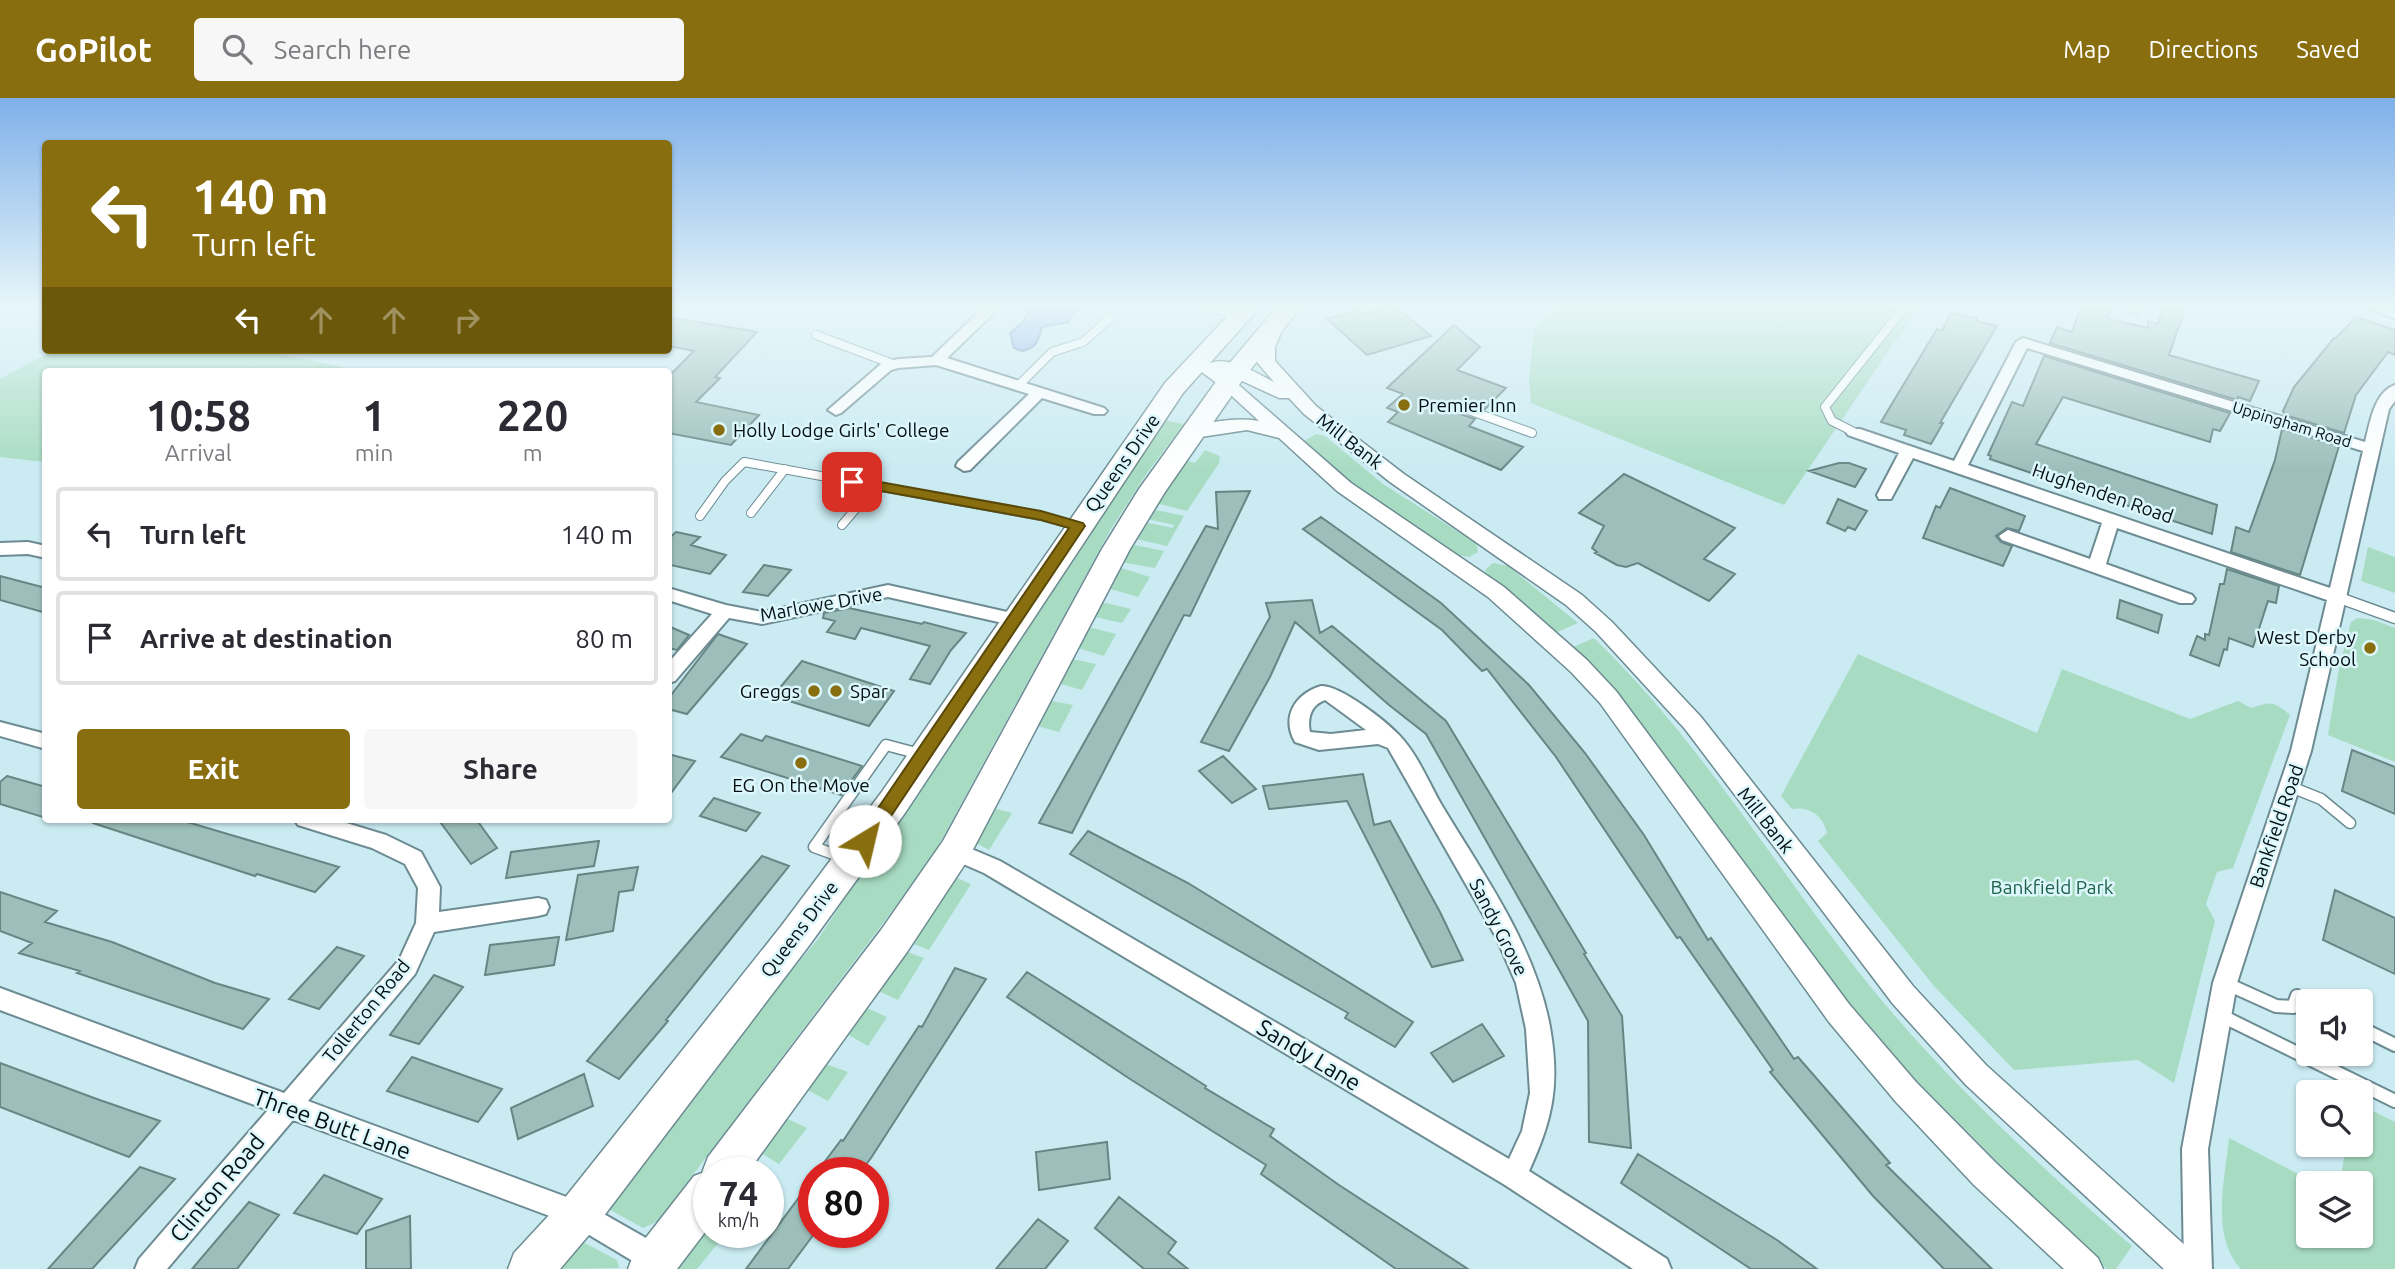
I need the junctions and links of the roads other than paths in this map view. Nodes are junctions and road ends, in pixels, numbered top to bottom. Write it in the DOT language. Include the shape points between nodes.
graph roads {
  1 [pos="887,361"];
  2 [pos="935,361"];
  3 [pos="939,361"];
  4 [pos="1043,361"];
  5 [pos="1240,361"];
  6 [pos="1266,361"];
  7 [pos="1862,361"];
  8 [pos="2013,361"];
  9 [pos="2084,361"];
  10 [pos="1196,362"];
  11 [pos="893,363"];
  12 [pos="1233,377"];
  13 [pos="1018,386"];
  14 [pos="2395,390"];
  15 [pos="1039,393"];
  16 [pos="1460,407"];
  17 [pos="836,410"];
  18 [pos="1310,410"];
  19 [pos="1099,411"];
  20 [pos="1194,432"];
  21 [pos="1854,432"];
  22 [pos="1532,433"];
  23 [pos="1293,441"];
  24 [pos="2373,449"];
  25 [pos="1908,452"];
  26 [pos="964,467"];
  27 [pos="1959,467"];
  28 [pos="785,470"];
  29 [pos="875,486"];
  30 [pos="1885,495"];
  31 [pos="751,513"];
  32 [pos="700,516"];
  33 [pos="2112,518"];
  34 [pos="842,525"];
  35 [pos="1078,526"];
  36 [pos="2008,536"];
  37 [pos="42,548"];
  38 [pos="1501,548"];
  39 [pos="0,549"];
  40 [pos="2096,566"];
  41 [pos="1465,570"];
  42 [pos="672,595"];
  43 [pos="2337,597"];
  44 [pos="2186,599"];
  45 [pos="724,611"];
  46 [pos="2395,618"];
  47 [pos="1016,620"];
  48 [pos="672,671"];
  49 [pos="0,729"];
  50 [pos="1388,737"];
  51 [pos="42,741"];
  52 [pos="2291,787"];
  53 [pos="319,823"];
  54 [pos="2350,823"];
  55 [pos="955,850"];
  56 [pos="538,907"];
  57 [pos="427,923"];
  58 [pos="2225,983"];
  59 [pos="2296,998"];
  60 [pos="0,999"];
  61 [pos="2220,1015"];
  62 [pos="2373,1034"];
  63 [pos="2395,1045"];
  64 [pos="2395,1101"];
  65 [pos="286,1107"];
  66 [pos="734,1157"];
  67 [pos="1514,1176"];
  68 [pos="693,1212"];
  69 [pos="579,1214"];
  70 [pos="653,1264"];
  71 [pos="149,1269"];
  72 [pos="530,1269"];
  73 [pos="1657,1269"];
  74 [pos="2087,1269"];
  75 [pos="2188,1269"];
  76 [pos="2198,1269"];
  1 -- 11 [label="lane"];
  2 -- 11 [label="street"];
  3 -- 13 [label="street"];
  4 -- 13 [label="lane"];
  5 -- 12 [label="highway"];
  6 -- 18 [label="street, Mill Bank"];
  7 -- 21 [label="lane" via="1825,407 1833,424"];
  8 -- 27 [label="street, Uppingham Road"];
  9 -- 24 [label="street, Uppingham Road"];
  10 -- 12 [label="street, Mill Bank"];
  10 -- 35 [label="highway, Queens Drive"];
  11 -- 17 [label="street"];
  12 -- 18 [label="street, Mill Bank" via="1278,389"];
  12 -- 20 [label="highway"];
  12 -- 23 [label="street, Mill Bank"];
  13 -- 15 [label="street"];
  14 -- 24 [label="street, Bankfield Road" via="2381,409"];
  15 -- 19 [label="street"];
  15 -- 26 [label="street"];
  16 -- 22 [label="lane"];
  18 -- 38 [label="street, Mill Bank" via="1397,478"];
  20 -- 23 [label="street, Mill Bank" via="1223,425 1253,425"];
  20 -- 55 [label="highway" via="1116,549"];
  21 -- 25 [label="street, Hughenden Road"];
  23 -- 41 [label="street, Mill Bank" via="1362,500"];
  24 -- 43 [label="street, Bankfield Road"];
  25 -- 27 [label="street, Hughenden Road"];
  25 -- 30 [label="street"];
  27 -- 33 [label="street, Hughenden Road"];
  28 -- 29 [label="lane"];
  28 -- 31 [label="lane"];
  28 -- 32 [label="lane" via="744,462"];
  29 -- 34 [label="lane"];
  29 -- 35 [label="lane"];
  33 -- 40 [label="street"];
  33 -- 43 [label="street, Hughenden Road"];
  35 -- 47 [label="highway, Queens Drive"];
  36 -- 40 [label="street"];
  37 -- 39 [label="street"];
  38 -- 41 [label="street"];
  38 -- 75 [label="street, Mill Bank" via="1604,627 1693,723 1903,995 1976,1075"];
  40 -- 44 [label="street"];
  41 -- 74 [label="street, Mill Bank" via="1541,631 1608,697 1839,1013 1976,1165"];
  42 -- 45 [label="street, Marlowe Drive"];
  43 -- 46 [label="lane"];
  43 -- 52 [label="street, Bankfield Road"];
  45 -- 47 [label="street, Marlowe Drive" via="762,618 888,591"];
  45 -- 48 [label="street"];
  47 -- 69 [label="highway, Queens Drive" via="851,861"];
  49 -- 51 [label="street"];
  50 -- 67 [label="street, Sandy Grove" via="1424,790 1505,932 1528,983 1538,1029 1542,1093 1534,1132"];
  52 -- 54 [label="lane" via="2321,799"];
  52 -- 58 [label="street, Bankfield Road"];
  53 -- 57 [label="street, Tollerton Road" via="414,858 429,887"];
  55 -- 66 [label="highway" via="894,941"];
  55 -- 67 [label="street, Sandy Lane" via="992,867"];
  56 -- 57 [label="street"];
  57 -- 65 [label="street, Tollerton Road" via="407,967"];
  58 -- 59 [label="lane" via="2276,1006 2292,1007"];
  58 -- 61 [label="street, Bankfield Road"];
  60 -- 65 [label="street, Three Butt Lane"];
  61 -- 64 [label="lane"];
  61 -- 76 [label="street, Bankfield Road" via="2195,1149"];
  62 -- 63 [label="lane"];
  65 -- 69 [label="street, Three Butt Lane"];
  65 -- 71 [label="street, Clinton Road"];
  67 -- 73 [label="street, Sandy Lane"];
  68 -- 70 [label="highway"];
  69 -- 70 [label="street, Three Butt Lane"];
  69 -- 72 [label="highway, Queens Drive"];
}
